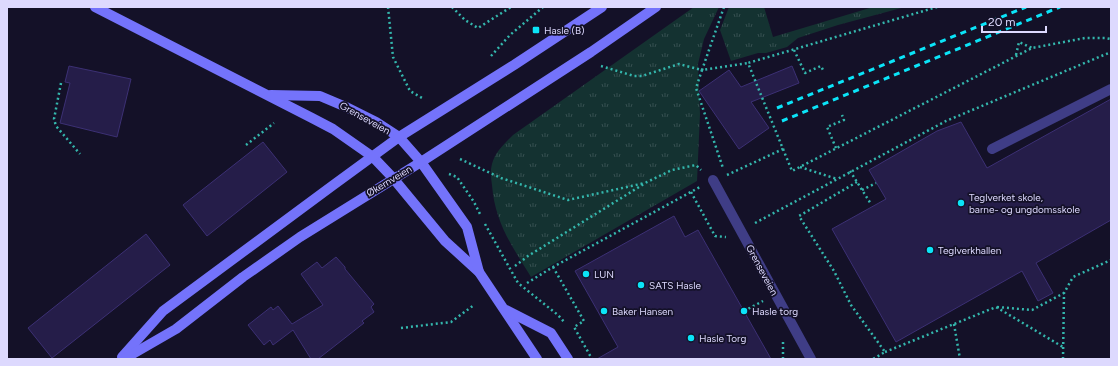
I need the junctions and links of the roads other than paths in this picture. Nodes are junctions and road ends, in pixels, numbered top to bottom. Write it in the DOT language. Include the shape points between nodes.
graph roads {
  1 [pos="95,7"];
  2 [pos="602,7"];
  3 [pos="656,7"];
  4 [pos="1111,89"];
  5 [pos="269,95"];
  6 [pos="399,137"];
  7 [pos="992,149"];
  8 [pos="372,157"];
  9 [pos="421,162"];
  10 [pos="393,178"];
  11 [pos="713,180"];
  12 [pos="479,272"];
  13 [pos="504,309"];
  14 [pos="120,359"];
  15 [pos="124,359"];
  16 [pos="537,359"];
  17 [pos="568,359"];
  18 [pos="811,359"];
  1 -- 5 [label="main road, Grenseveien"];
  2 -- 6 [label="main road"];
  3 -- 9 [label="main road, Økernveien"];
  4 -- 7 [label="lane"];
  5 -- 6 [label="main road, Grenseveien" via="320,96 376,122"];
  5 -- 8 [label="main road, Grenseveien" via="332,129"];
  6 -- 8 [label="main road"];
  6 -- 9 [label="main road, Grenseveien"];
  8 -- 10 [label="main road, Grenseveien"];
  8 -- 14 [label="main road" via="163,311"];
  9 -- 10 [label="main road, Økernveien"];
  9 -- 12 [label="main road, Grenseveien" via="467,227"];
  10 -- 12 [label="main road, Grenseveien" via="445,241"];
  10 -- 15 [label="main road, Økernveien" via="300,237 176,329"];
  11 -- 18 [label="lane, Grenseveien"];
  12 -- 13 [label="main road, Grenseveien"];
  13 -- 16 [label="main road, Grenseveien"];
  13 -- 17 [label="main road, Grenseveien" via="551,333"];
}
